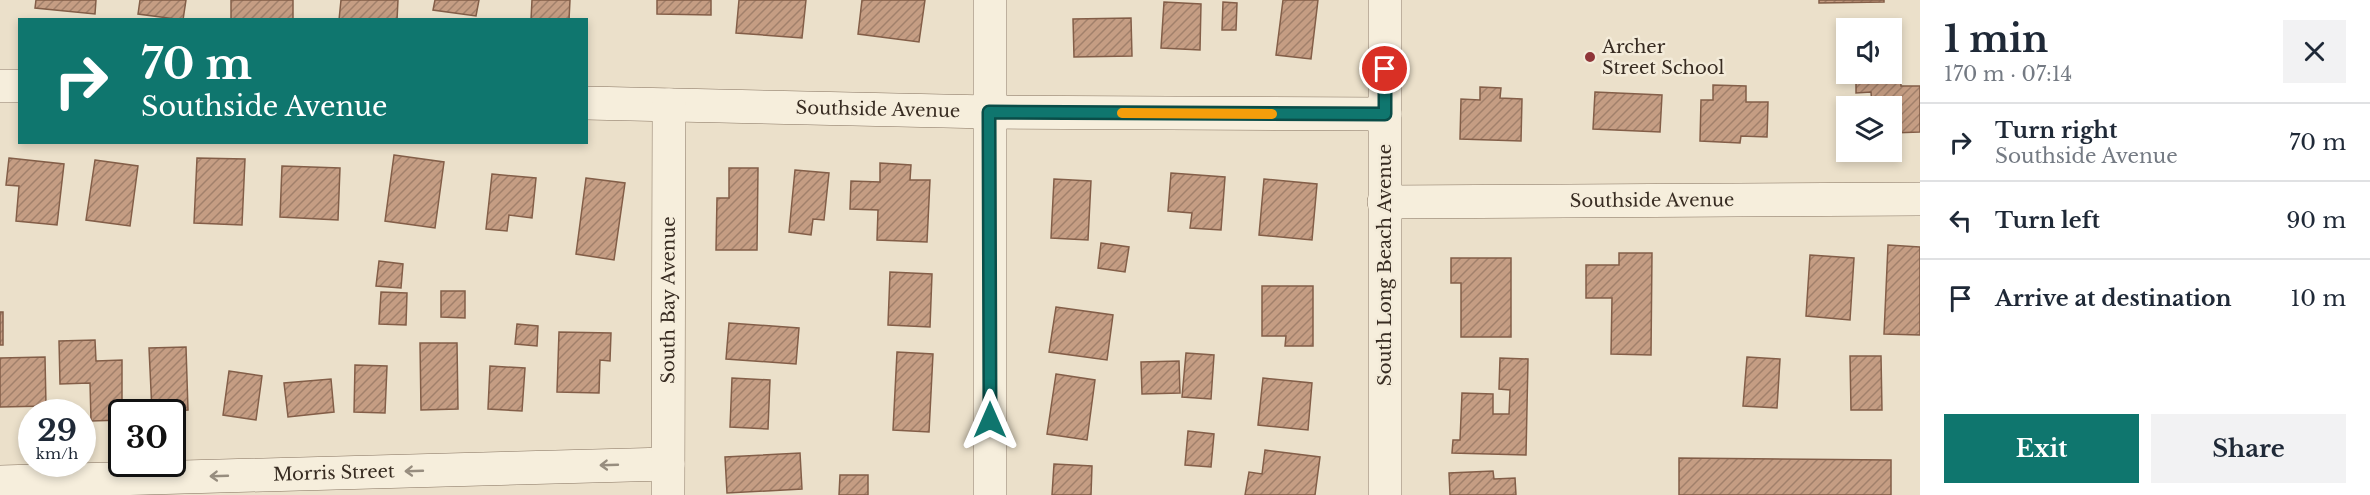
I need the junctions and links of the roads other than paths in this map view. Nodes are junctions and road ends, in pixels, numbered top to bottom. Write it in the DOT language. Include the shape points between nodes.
graph roads {
  1 [pos="990,0"];
  2 [pos="1385,0"];
  3 [pos="0,86"];
  4 [pos="18,86"];
  5 [pos="588,102"];
  6 [pos="669,105"];
  7 [pos="989,112"];
  8 [pos="1385,114"];
  9 [pos="1920,200"];
  10 [pos="1384,202"];
  11 [pos="668,479"];
  12 [pos="0,482"];
  13 [pos="990,495"];
  14 [pos="1385,495"];
  1 -- 7 [label="street"];
  2 -- 8 [label="street, South Long Beach Avenue"];
  3 -- 4 [label="street"];
  5 -- 6 [label="street, Southside Avenue"];
  6 -- 7 [label="street, Southside Avenue"];
  6 -- 11 [label="street, South Bay Avenue"];
  7 -- 8 [label="street, Southside Avenue"];
  7 -- 13 [label="street"];
  8 -- 10 [label="street, South Long Beach Avenue"];
  9 -- 10 [label="street, Southside Avenue"];
  10 -- 14 [label="street, South Long Beach Avenue"];
  11 -- 12 [label="street, Morris Street, one-way"];
}
